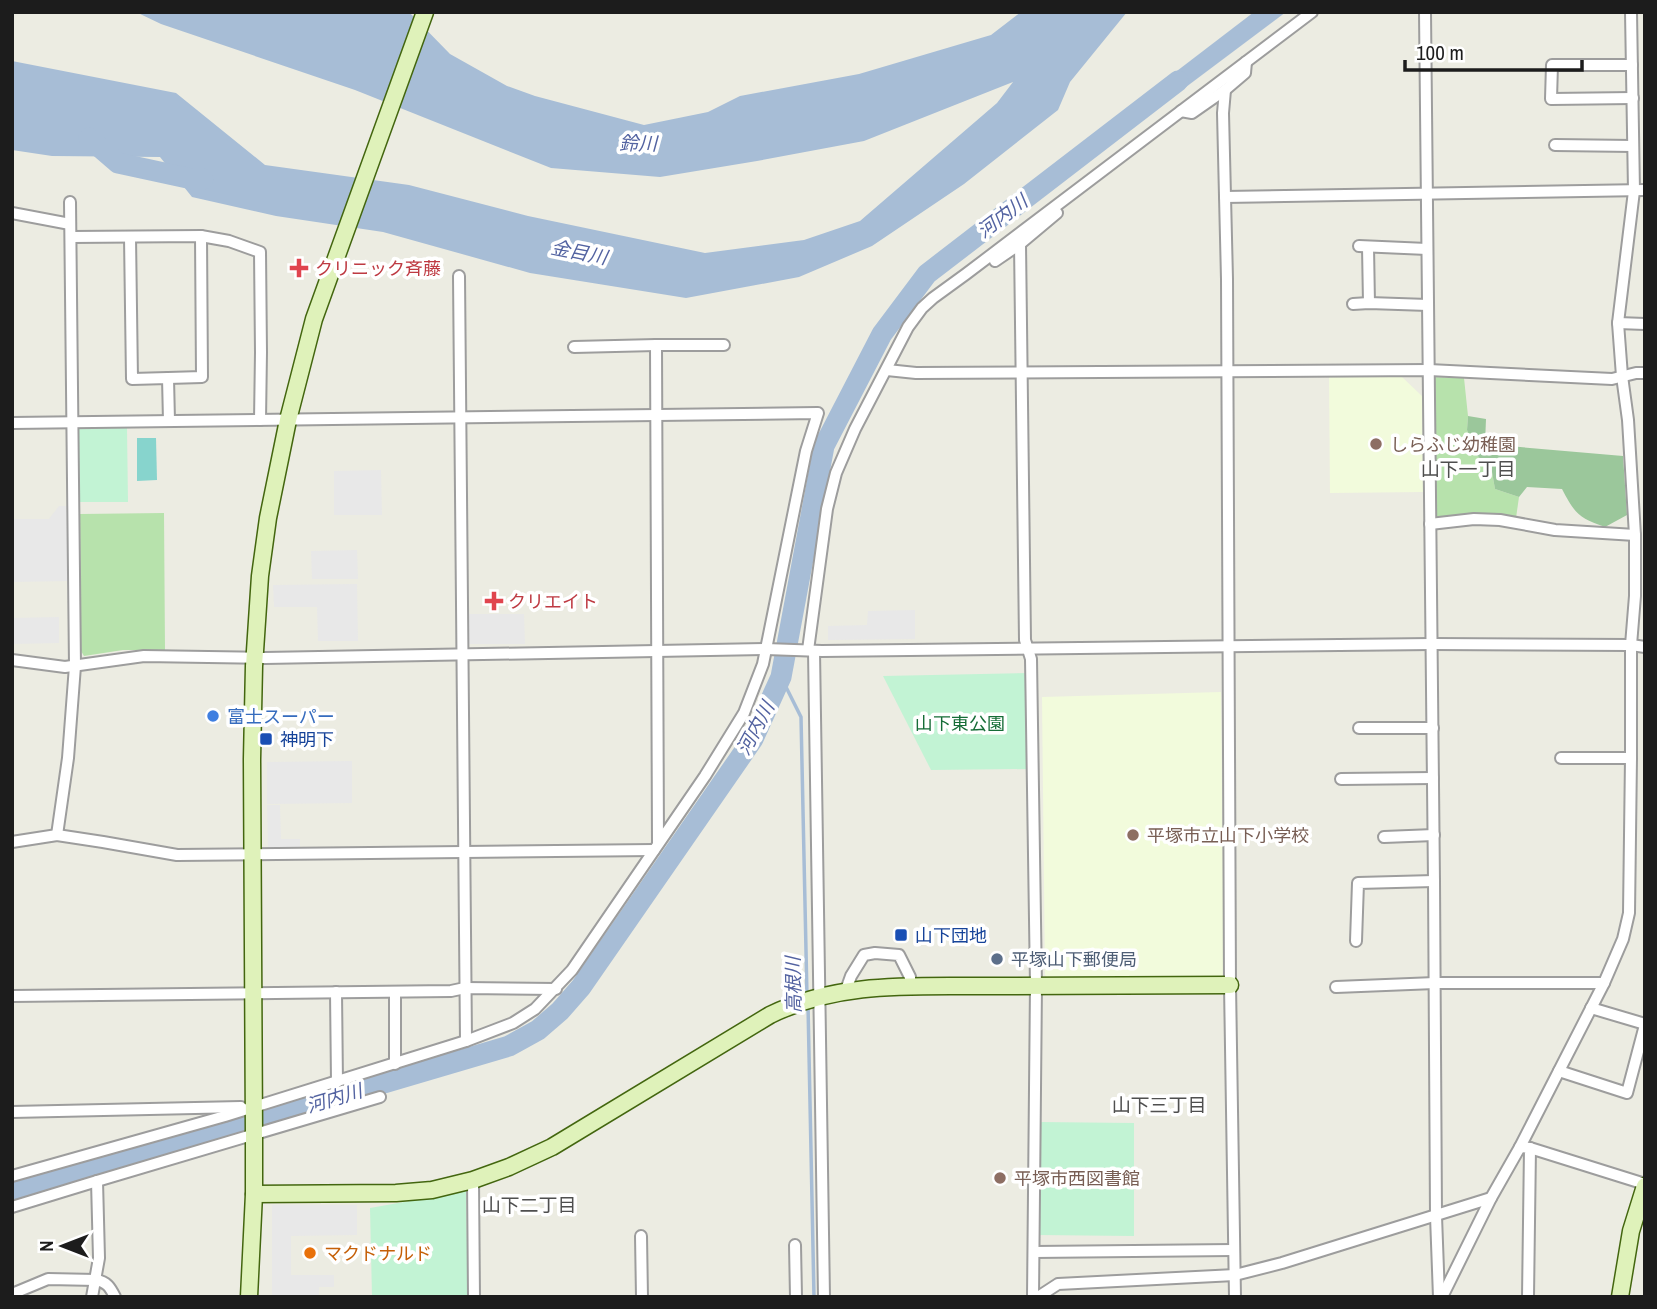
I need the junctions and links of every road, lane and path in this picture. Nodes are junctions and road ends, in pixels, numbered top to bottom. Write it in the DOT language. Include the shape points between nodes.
graph roads {
  1 [pos="425,12"];
  2 [pos="1312,12"];
  3 [pos="1425,12"];
  4 [pos="1631,12"];
  5 [pos="1246,62"];
  6 [pos="1632,65"];
  7 [pos="1225,90"];
  8 [pos="1633,99"];
  9 [pos="1181,111"];
  10 [pos="1555,145"];
  11 [pos="1633,146"];
  12 [pos="1639,190"];
  13 [pos="1427,194"];
  14 [pos="1225,197"];
  15 [pos="70,202"];
  16 [pos="1059,204"];
  17 [pos="12,213"];
  18 [pos="70,224"];
  19 [pos="201,236"];
  20 [pos="71,237"];
  21 [pos="130,237"];
  22 [pos="1020,244"];
  23 [pos="1427,248"];
  24 [pos="966,274"];
  25 [pos="458,276"];
  26 [pos="1368,303"];
  27 [pos="1353,304"];
  28 [pos="1428,305"];
  29 [pos="1618,323"];
  30 [pos="1645,324"];
  31 [pos="656,345"];
  32 [pos="724,345"];
  33 [pos="574,348"];
  34 [pos="887,370"];
  35 [pos="1227,370"];
  36 [pos="1429,370"];
  37 [pos="1022,373"];
  38 [pos="1645,373"];
  39 [pos="1622,376"];
  40 [pos="167,378"];
  41 [pos="656,415"];
  42 [pos="460,417"];
  43 [pos="260,420"];
  44 [pos="288,420"];
  45 [pos="169,421"];
  46 [pos="72,422"];
  47 [pos="12,423"];
  48 [pos="1430,524"];
  49 [pos="1635,535"];
  50 [pos="1432,644"];
  51 [pos="1630,645"];
  52 [pos="1228,646"];
  53 [pos="1645,647"];
  54 [pos="766,649"];
  55 [pos="1028,649"];
  56 [pos="658,650"];
  57 [pos="811,651"];
  58 [pos="463,654"];
  59 [pos="254,658"];
  60 [pos="12,660"];
  61 [pos="75,666"];
  62 [pos="1359,728"];
  63 [pos="1433,728"];
  64 [pos="1561,758"];
  65 [pos="1631,764"];
  66 [pos="1645,769"];
  67 [pos="1433,778"];
  68 [pos="1341,779"];
  69 [pos="57,835"];
  70 [pos="1434,835"];
  71 [pos="1384,837"];
  72 [pos="12,842"];
  73 [pos="656,847"];
  74 [pos="464,852"];
  75 [pos="253,855"];
  76 [pos="1434,881"];
  77 [pos="1356,941"];
  78 [pos="1434,983"];
  79 [pos="1604,983"];
  80 [pos="1036,985"];
  81 [pos="1230,985"];
  82 [pos="910,987"];
  83 [pos="1336,987"];
  84 [pos="465,988"];
  85 [pos="556,989"];
  86 [pos="846,990"];
  87 [pos="336,992"];
  88 [pos="395,992"];
  89 [pos="253,993"];
  90 [pos="12,996"];
  91 [pos="818,997"];
  92 [pos="1591,1008"];
  93 [pos="1645,1024"];
  94 [pos="466,1041"];
  95 [pos="395,1064"];
  96 [pos="1559,1071"];
  97 [pos="337,1082"];
  98 [pos="380,1097"];
  99 [pos="255,1108"];
  100 [pos="12,1112"];
  101 [pos="254,1134"];
  102 [pos="1525,1148"];
  103 [pos="12,1177"];
  104 [pos="473,1180"];
  105 [pos="97,1181"];
  106 [pos="1645,1185"];
  107 [pos="254,1194"];
  108 [pos="1490,1198"];
  109 [pos="12,1207"];
  110 [pos="1436,1216"];
  111 [pos="641,1236"];
  112 [pos="795,1245"];
  113 [pos="1233,1250"];
  114 [pos="1034,1252"];
  115 [pos="1235,1275"];
  116 [pos="96,1280"];
  117 [pos="12,1294"];
  118 [pos="92,1297"];
  119 [pos="115,1297"];
  120 [pos="249,1297"];
  121 [pos="474,1297"];
  122 [pos="642,1297"];
  123 [pos="796,1297"];
  124 [pos="824,1297"];
  125 [pos="1035,1297"];
  126 [pos="1235,1297"];
  127 [pos="1440,1297"];
  128 [pos="1528,1297"];
  129 [pos="1620,1297"];
  1 -- 44 [label="street" via="314,319"];
  2 -- 5 [label="street"];
  3 -- 13 [label="street"];
  4 -- 6 [label="street"];
  5 -- 7 [label="street" via="1245,73"];
  5 -- 9 [label="street"];
  6 -- 8 [label="street"];
  6 -- 8 [label="street" via="1552,65 1551,99"];
  7 -- 9 [label="street" via="1192,113"];
  7 -- 14 [label="street"];
  8 -- 11 [label="street"];
  9 -- 16 [label="street"];
  10 -- 11 [label="street"];
  11 -- 12 [label="street"];
  12 -- 13 [label="street"];
  12 -- 29 [label="street"];
  13 -- 14 [label="street"];
  13 -- 23 [label="street"];
  14 -- 35 [label="street"];
  15 -- 18 [label="street"];
  16 -- 22 [label="street" via="1057,214"];
  16 -- 24 [label="street"];
  17 -- 18 [label="street"];
  18 -- 20 [label="street"];
  19 -- 21 [label="street"];
  19 -- 40 [label="street" via="202,377"];
  19 -- 43 [label="street" via="260,252"];
  20 -- 21 [label="street"];
  20 -- 46 [label="street"];
  21 -- 40 [label="street" via="132,379"];
  22 -- 24 [label="street" via="977,274"];
  22 -- 37 [label="street"];
  23 -- 26 [label="street" via="1364,246"];
  23 -- 28 [label="street"];
  24 -- 34 [label="street" via="922,308"];
  25 -- 42 [label="street"];
  26 -- 27 [label="street"];
  26 -- 28 [label="street"];
  28 -- 36 [label="street"];
  29 -- 30 [label="street"];
  29 -- 39 [label="street"];
  31 -- 32 [label="street"];
  31 -- 33 [label="street"];
  31 -- 41 [label="street"];
  34 -- 37 [label="street"];
  34 -- 57 [label="street" via="836,473 827,509"];
  35 -- 36 [label="street"];
  35 -- 37 [label="street"];
  35 -- 52 [label="street"];
  36 -- 39 [label="street"];
  36 -- 48 [label="street"];
  37 -- 55 [label="street"];
  38 -- 39 [label="street"];
  39 -- 49 [label="street"];
  40 -- 45 [label="street"];
  41 -- 42 [label="street"];
  41 -- 54 [label="street" via="818,413"];
  41 -- 56 [label="street"];
  42 -- 44 [label="street"];
  42 -- 58 [label="street"];
  43 -- 44 [label="street"];
  43 -- 45 [label="street"];
  44 -- 59 [label="street" via="260,576"];
  45 -- 46 [label="street"];
  46 -- 47 [label="street"];
  46 -- 61 [label="street"];
  48 -- 49 [label="street" via="1500,520 1555,530"];
  48 -- 50 [label="street"];
  49 -- 51 [label="street"];
  50 -- 51 [label="street"];
  50 -- 52 [label="street"];
  50 -- 63 [label="street"];
  51 -- 53 [label="street"];
  51 -- 65 [label="street"];
  52 -- 55 [label="street"];
  52 -- 81 [label="street"];
  54 -- 56 [label="street"];
  54 -- 57 [label="street"];
  54 -- 73 [label="street" via="744,713"];
  55 -- 57 [label="street"];
  55 -- 80 [label="street"];
  56 -- 58 [label="street"];
  56 -- 73 [label="street"];
  57 -- 91 [label="street"];
  58 -- 59 [label="street"];
  58 -- 74 [label="street"];
  59 -- 61 [label="street" via="144,656"];
  59 -- 75 [label="street"];
  60 -- 61 [label="street"];
  61 -- 69 [label="street"];
  62 -- 63 [label="street"];
  63 -- 67 [label="street"];
  64 -- 65 [label="street"];
  65 -- 66 [label="street"];
  65 -- 79 [label="street" via="1629,913"];
  67 -- 68 [label="street"];
  67 -- 70 [label="street"];
  69 -- 72 [label="street"];
  69 -- 75 [label="street" via="177,855"];
  70 -- 71 [label="street"];
  70 -- 76 [label="street"];
  73 -- 74 [label="street"];
  73 -- 85 [label="street"];
  74 -- 75 [label="street"];
  74 -- 84 [label="street"];
  75 -- 89 [label="street"];
  76 -- 77 [label="street" via="1358,883"];
  76 -- 78 [label="street"];
  78 -- 79 [label="street"];
  78 -- 83 [label="street"];
  78 -- 110 [label="street"];
  79 -- 92 [label="street"];
  80 -- 81 [label="street"];
  80 -- 82 [label="street"];
  80 -- 114 [label="street"];
  81 -- 113 [label="street"];
  82 -- 86 [label="street"];
  82 -- 86 [label="street" via="899,955 875,953 864,955"];
  84 -- 85 [label="street"];
  84 -- 88 [label="street"];
  84 -- 94 [label="street"];
  85 -- 94 [label="street" via="513,1023"];
  86 -- 91 [label="street"];
  87 -- 88 [label="street"];
  87 -- 89 [label="street"];
  87 -- 97 [label="street"];
  88 -- 95 [label="street"];
  89 -- 90 [label="street"];
  89 -- 99 [label="street"];
  91 -- 104 [label="street" via="770,1015 552,1147"];
  91 -- 124 [label="street"];
  92 -- 93 [label="street"];
  92 -- 96 [label="street"];
  93 -- 96 [label="street" via="1627,1093"];
  94 -- 95 [label="street"];
  95 -- 97 [label="street"];
  96 -- 102 [label="street"];
  97 -- 99 [label="street"];
  98 -- 101 [label="street"];
  99 -- 100 [label="street"];
  99 -- 101 [label="street"];
  99 -- 103 [label="street"];
  101 -- 105 [label="street"];
  101 -- 107 [label="street"];
  102 -- 106 [label="street"];
  102 -- 108 [label="street"];
  102 -- 128 [label="street"];
  104 -- 107 [label="street" via="414,1192"];
  104 -- 121 [label="street"];
  105 -- 109 [label="street"];
  105 -- 116 [label="street"];
  106 -- 129 [label="street" via="1630,1231"];
  107 -- 120 [label="street"];
  108 -- 110 [label="street"];
  108 -- 127 [label="street"];
  110 -- 115 [label="street"];
  110 -- 127 [label="street"];
  111 -- 122 [label="street"];
  112 -- 123 [label="street"];
  113 -- 114 [label="street"];
  113 -- 115 [label="street"];
  114 -- 125 [label="street"];
  115 -- 125 [label="street" via="1058,1284"];
  115 -- 126 [label="street"];
  116 -- 117 [label="street" via="48,1279"];
  116 -- 118 [label="street"];
  116 -- 119 [label="street" via="110,1286"];
}
